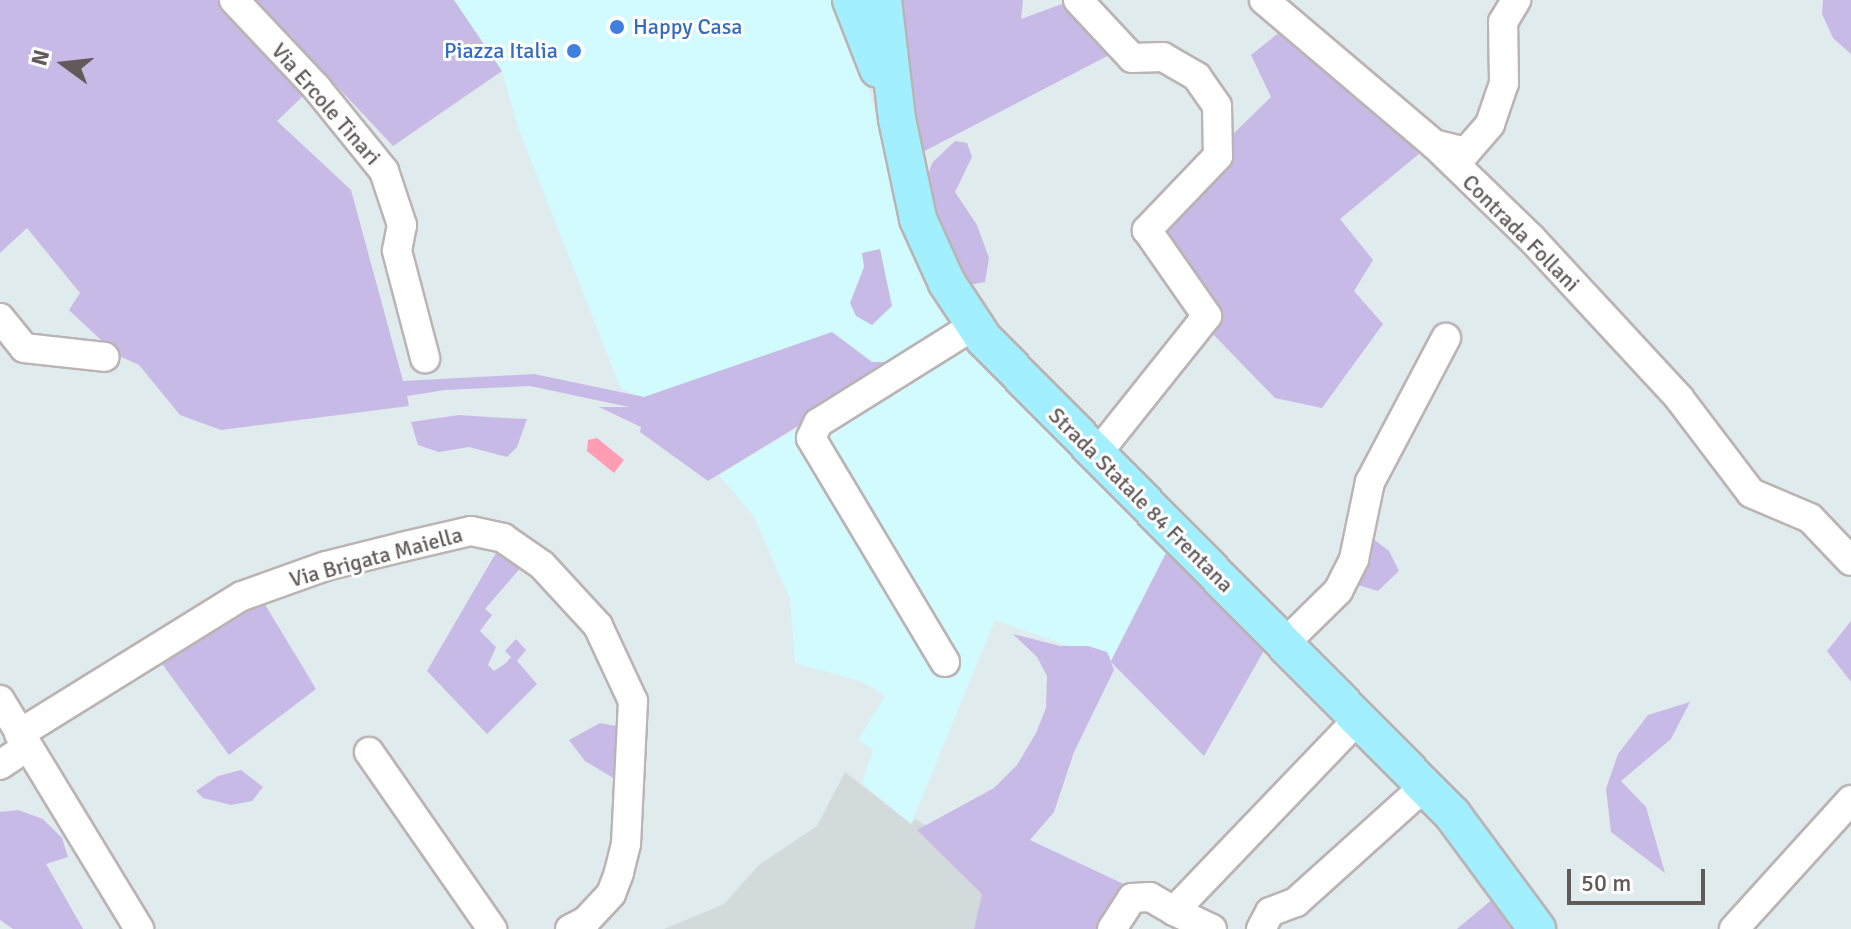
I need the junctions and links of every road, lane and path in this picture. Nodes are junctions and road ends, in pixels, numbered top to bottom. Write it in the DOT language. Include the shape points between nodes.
graph roads {
  1 [pos="234,0"];
  2 [pos="851,0"];
  3 [pos="1078,0"];
  4 [pos="1264,0"];
  5 [pos="1516,0"];
  6 [pos="887,10"];
  7 [pos="897,119"];
  8 [pos="1434,144"];
  9 [pos="975,325"];
  10 [pos="10,336"];
  11 [pos="1446,338"];
  12 [pos="105,357"];
  13 [pos="425,358"];
  14 [pos="1096,455"];
  15 [pos="1851,561"];
  16 [pos="1284,644"];
  17 [pos="945,662"];
  18 [pos="0,700"];
  19 [pos="1359,718"];
  20 [pos="23,741"];
  21 [pos="369,752"];
  22 [pos="0,765"];
  23 [pos="1425,786"];
  24 [pos="1851,800"];
  25 [pos="1174,911"];
  26 [pos="139,929"];
  27 [pos="492,929"];
  28 [pos="570,929"];
  29 [pos="1112,929"];
  30 [pos="1212,929"];
  31 [pos="1261,929"];
  32 [pos="1537,929"];
  33 [pos="1734,929"];
  1 -- 13 [label="street, Via Ercole Tinari" via="316,87 384,171 402,225 397,251"];
  2 -- 7 [label="main road"];
  3 -- 14 [label="street" via="1132,58 1163,57 1197,77 1217,106 1218,156 1147,230 1207,316"];
  4 -- 8 [label="street, Contrada Follani"];
  5 -- 8 [label="street" via="1503,22 1504,83 1490,124 1466,152"];
  6 -- 7 [label="main road, Strada Statale 84 Frentana"];
  7 -- 9 [label="main road, Strada Statale 84 Frentana" via="918,219 947,283"];
  8 -- 15 [label="street, Contrada Follani" via="1634,349 1751,493 1810,518"];
  9 -- 14 [label="main road, Strada Statale 84 Frentana"];
  9 -- 17 [label="street" via="818,423 811,438"];
  10 -- 12 [label="street"];
  11 -- 16 [label="street" via="1370,482 1354,559 1338,591"];
  14 -- 16 [label="main road, Strada Statale 84 Frentana"];
  16 -- 19 [label="main road, Strada Statale 84 Frentana"];
  18 -- 20 [label="street"];
  19 -- 23 [label="main road, Strada Statale 84 Frentana"];
  19 -- 25 [label="street"];
  20 -- 22 [label="street, Via Brigata Maiella"];
  20 -- 26 [label="street"];
  20 -- 28 [label="street, Via Brigata Maiella" via="242,596 326,566 429,540 471,531 503,538 542,565 598,626 633,701 626,844 619,873 611,894 586,921"];
  21 -- 27 [label="street"];
  23 -- 31 [label="street" via="1296,902 1270,912"];
  23 -- 32 [label="main road, Strada Statale 84 Frentana"];
  24 -- 33 [label="street"];
  25 -- 29 [label="street" via="1150,897 1132,898"];
  25 -- 30 [label="street"];
}
